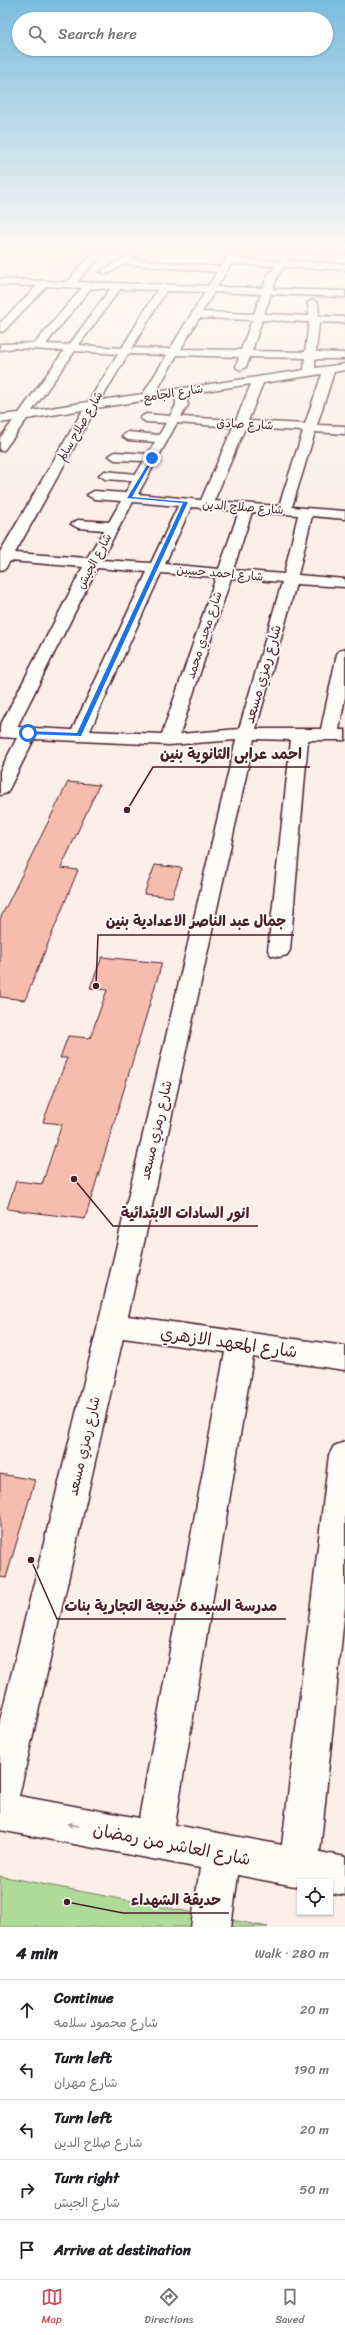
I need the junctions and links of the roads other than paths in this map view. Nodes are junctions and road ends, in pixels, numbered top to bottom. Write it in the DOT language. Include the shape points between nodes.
graph roads {
  1 [pos="47,335"];
  2 [pos="81,335"];
  3 [pos="135,335"];
  4 [pos="184,335"];
  5 [pos="252,335"];
  6 [pos="313,335"];
  7 [pos="3,346"];
  8 [pos="38,346"];
  9 [pos="71,348"];
  10 [pos="125,351"];
  11 [pos="174,352"];
  12 [pos="0,354"];
  13 [pos="246,354"];
  14 [pos="311,355"];
  15 [pos="345,356"];
  16 [pos="345,367"];
  17 [pos="329,369"];
  18 [pos="309,372"];
  19 [pos="259,380"];
  20 [pos="235,383"];
  21 [pos="180,392"];
  22 [pos="147,397"];
  23 [pos="92,405"];
  24 [pos="20,416"];
  25 [pos="146,418"];
  26 [pos="0,419"];
  27 [pos="174,420"];
  28 [pos="240,424"];
  29 [pos="310,428"];
  30 [pos="345,430"];
  31 [pos="128,436"];
  32 [pos="163,439"];
  33 [pos="0,446"];
  34 [pos="115,456"];
  35 [pos="152,458"];
  36 [pos="105,475"];
  37 [pos="141,478"];
  38 [pos="94,495"];
  39 [pos="129,498"];
  40 [pos="186,502"];
  41 [pos="206,504"];
  42 [pos="247,507"];
  43 [pos="295,511"];
  44 [pos="345,515"];
  45 [pos="76,529"];
  46 [pos="110,531"];
  47 [pos="2,560"];
  48 [pos="92,563"];
  49 [pos="156,568"];
  50 [pos="225,573"];
  51 [pos="290,578"];
  52 [pos="345,583"];
  53 [pos="345,654"];
  54 [pos="3,732"];
  55 [pos="28,733"];
  56 [pos="246,734"];
  57 [pos="300,734"];
  58 [pos="79,735"];
  59 [pos="337,735"];
  60 [pos="169,740"];
  61 [pos="0,789"];
  62 [pos="279,950"];
  63 [pos="112,1325"];
  64 [pos="241,1343"];
  65 [pos="345,1358"];
  66 [pos="345,1455"];
  67 [pos="0,1796"];
  68 [pos="0,1811"];
  69 [pos="154,1839"];
  70 [pos="222,1854"];
  71 [pos="299,1868"];
  72 [pos="345,1876"];
  73 [pos="211,1927"];
  1 -- 8 [label="street"];
  2 -- 9 [label="street"];
  3 -- 10 [label="street, شارع صلاح سالم"];
  4 -- 11 [label="street"];
  5 -- 13 [label="street"];
  6 -- 14 [label="street"];
  7 -- 8 [label="street"];
  7 -- 12 [label="street"];
  8 -- 9 [label="street"];
  9 -- 10 [label="street"];
  9 -- 24 [label="street"];
  10 -- 11 [label="street"];
  10 -- 23 [label="street, شارع صلاح سالم"];
  11 -- 13 [label="street"];
  11 -- 22 [label="street"];
  13 -- 14 [label="street"];
  13 -- 20 [label="street"];
  14 -- 15 [label="street"];
  14 -- 18 [label="street"];
  16 -- 17 [label="street, شارع الجامع"];
  17 -- 18 [label="street, شارع الجامع"];
  17 -- 29 [label="street, شارع رمزي مسعد"];
  18 -- 19 [label="street, شارع الجامع"];
  19 -- 20 [label="street, شارع الجامع"];
  19 -- 28 [label="street"];
  20 -- 21 [label="street, شارع الجامع"];
  21 -- 22 [label="street, شارع الجامع"];
  21 -- 27 [label="street, شارع الجيش" via="182,405"];
  22 -- 23 [label="street, شارع الجامع"];
  23 -- 24 [label="street, شارع الجامع"];
  23 -- 47 [label="street, شارع صلاح سالم"];
  24 -- 26 [label="street, شارع الجامع"];
  24 -- 33 [label="street"];
  25 -- 27 [label="street, شارع صادق"];
  27 -- 28 [label="street, شارع صادق"];
  27 -- 32 [label="street, شارع الجيش"];
  28 -- 29 [label="street, شارع صادق"];
  28 -- 41 [label="street"];
  29 -- 30 [label="street, شارع صادق"];
  29 -- 43 [label="street, شارع رمزي مسعد"];
  31 -- 32 [label="street"];
  32 -- 35 [label="street, شارع الجيش"];
  34 -- 35 [label="street"];
  35 -- 37 [label="street, شارع الجيش"];
  36 -- 37 [label="street"];
  37 -- 39 [label="street, شارع الجيش"];
  38 -- 39 [label="street, شارع صلاح الدين"];
  39 -- 40 [label="street, شارع صلاح الدين"];
  39 -- 46 [label="street, شارع الجيش"];
  40 -- 41 [label="street, شارع صلاح الدين"];
  40 -- 49 [label="street"];
  41 -- 42 [label="street, شارع صلاح الدين"];
  42 -- 43 [label="street, شارع صلاح الدين"];
  42 -- 50 [label="street, شارع مجدي محمد"];
  43 -- 44 [label="street, شارع صلاح الدين"];
  43 -- 51 [label="street, شارع رمزي مسعد"];
  45 -- 46 [label="street"];
  46 -- 48 [label="street, شارع الجيش"];
  47 -- 48 [label="street, شارع احمد حسين"];
  48 -- 49 [label="street, شارع احمد حسين"];
  48 -- 54 [label="street, شارع الجيش"];
  49 -- 50 [label="street, شارع احمد حسين"];
  49 -- 58 [label="street"];
  50 -- 51 [label="street, شارع احمد حسين"];
  50 -- 60 [label="street, شارع مجدي محمد"];
  51 -- 52 [label="street, شارع احمد حسين"];
  51 -- 56 [label="street, شارع رمزي مسعد"];
  53 -- 59 [label="street"];
  54 -- 55 [label="street"];
  55 -- 58 [label="street"];
  55 -- 61 [label="street"];
  56 -- 57 [label="street"];
  56 -- 60 [label="street"];
  56 -- 63 [label="street, شارع رمزي مسعد"];
  57 -- 59 [label="street"];
  57 -- 62 [label="street"];
  58 -- 60 [label="street"];
  63 -- 64 [label="street, شارع المعهد الازهري"];
  63 -- 67 [label="street, شارع رمزي مسعد"];
  64 -- 65 [label="street, شارع المعهد الازهري"];
  64 -- 69 [label="street"];
  66 -- 71 [label="street"];
  69 -- 68 [label="street, شارع العاشر من رمضان, one-way"];
  69 -- 70 [label="street, شارع العاشر من رمضان"];
  70 -- 71 [label="street, شارع العاشر من رمضان"];
  70 -- 73 [label="street"];
  71 -- 72 [label="street, شارع العاشر من رمضان"];
}
